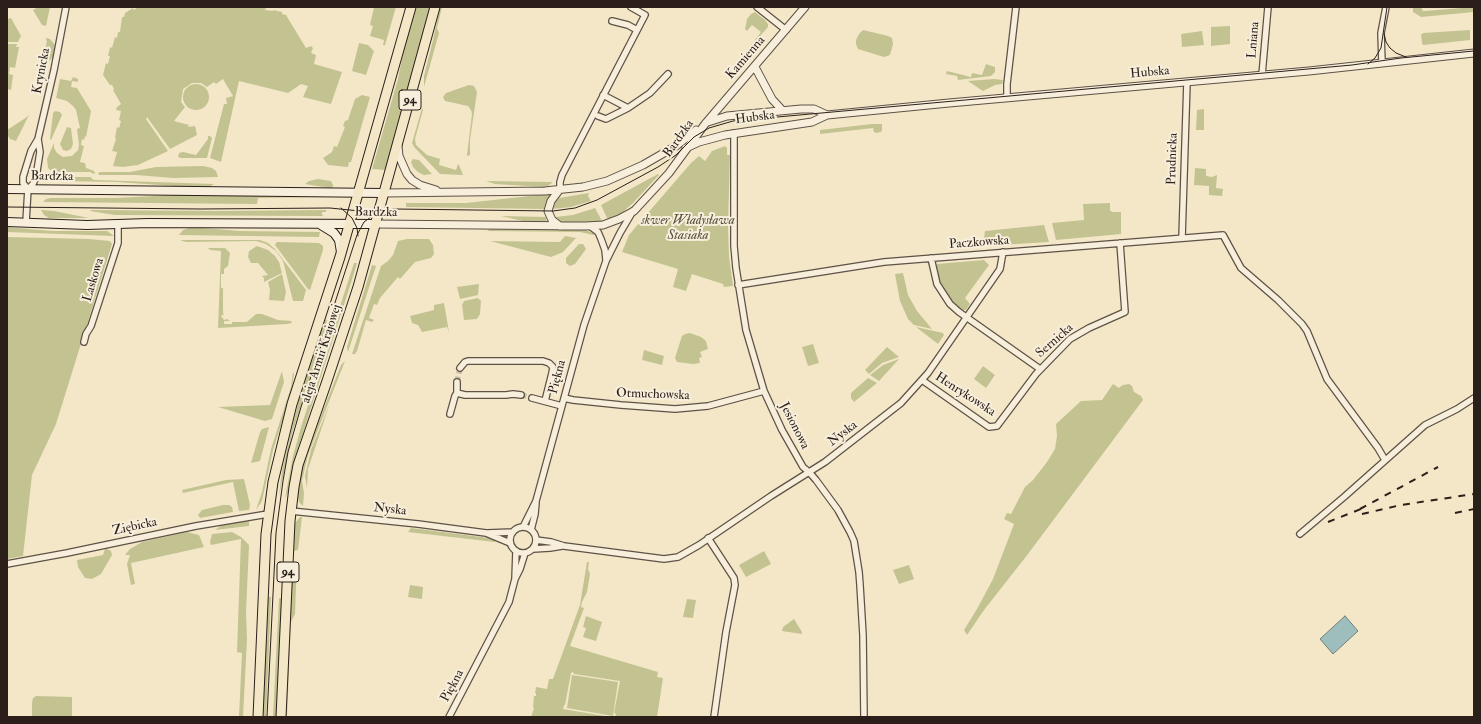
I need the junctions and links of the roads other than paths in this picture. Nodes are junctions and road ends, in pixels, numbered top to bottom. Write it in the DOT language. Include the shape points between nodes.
graph roads {
  1 [pos="66,7"];
  2 [pos="411,7"];
  3 [pos="435,7"];
  4 [pos="631,7"];
  5 [pos="757,7"];
  6 [pos="805,7"];
  7 [pos="1016,7"];
  8 [pos="1268,7"];
  9 [pos="1386,7"];
  10 [pos="612,21"];
  11 [pos="637,30"];
  12 [pos="786,30"];
  13 [pos="1474,53"];
  14 [pos="1382,63"];
  15 [pos="755,67"];
  16 [pos="668,74"];
  17 [pos="1262,75"];
  18 [pos="1186,82"];
  19 [pos="603,95"];
  20 [pos="1007,98"];
  21 [pos="628,108"];
  22 [pos="782,110"];
  23 [pos="827,115"];
  24 [pos="598,116"];
  25 [pos="705,124"];
  26 [pos="734,133"];
  27 [pos="38,139"];
  28 [pos="398,142"];
  29 [pos="686,148"];
  30 [pos="7,189"];
  31 [pos="28,189"];
  32 [pos="560,189"];
  33 [pos="442,192"];
  34 [pos="358,193"];
  35 [pos="384,193"];
  36 [pos="634,211"];
  37 [pos="7,222"];
  38 [pos="26,222"];
  39 [pos="118,224"];
  40 [pos="320,224"];
  41 [pos="348,224"];
  42 [pos="375,224"];
  43 [pos="562,226"];
  44 [pos="590,226"];
  45 [pos="1182,238"];
  46 [pos="1120,243"];
  47 [pos="341,252"];
  48 [pos="1003,252"];
  49 [pos="931,258"];
  50 [pos="606,261"];
  51 [pos="738,285"];
  52 [pos="966,317"];
  53 [pos="84,342"];
  54 [pos="460,368"];
  55 [pos="1040,369"];
  56 [pos="922,380"];
  57 [pos="457,382"];
  58 [pos="764,391"];
  59 [pos="457,393"];
  60 [pos="520,395"];
  61 [pos="532,398"];
  62 [pos="564,398"];
  63 [pos="1474,398"];
  64 [pos="545,401"];
  65 [pos="562,406"];
  66 [pos="450,414"];
  67 [pos="1385,460"];
  68 [pos="809,472"];
  69 [pos="536,501"];
  70 [pos="291,511"];
  71 [pos="268,514"];
  72 [pos="523,527"];
  73 [pos="532,530"];
  74 [pos="513,532"];
  75 [pos="486,533"];
  76 [pos="1300,534"];
  77 [pos="708,538"];
  78 [pos="536,540"];
  79 [pos="510,543"];
  80 [pos="564,546"];
  81 [pos="533,549"];
  82 [pos="516,551"];
  83 [pos="525,553"];
  84 [pos="7,564"];
  85 [pos="515,579"];
  86 [pos="258,717"];
  87 [pos="281,717"];
  88 [pos="449,717"];
  89 [pos="714,717"];
  90 [pos="864,717"];
  1 -- 27 [label="street, Krynicka"];
  2 -- 34 [label="main road, aleja Armii Krajowej / 94"];
  3 -- 28 [label="main road, aleja Armii Krajowej / 94"];
  4 -- 11 [label="street" via="645,15"];
  5 -- 12 [label="street"];
  6 -- 12 [label="street, Kamienna"];
  7 -- 20 [label="street"];
  8 -- 17 [label="street, Lniana"];
  9 -- 14 [label="street" via="1382,33"];
  10 -- 11 [label="street"];
  11 -- 19 [label="street"];
  12 -- 15 [label="street, Kamienna"];
  13 -- 14 [label="street, Hubska"];
  14 -- 17 [label="street, Hubska"];
  15 -- 22 [label="street" via="772,99"];
  15 -- 25 [label="street, Kamienna"];
  16 -- 21 [label="street" via="650,93"];
  17 -- 18 [label="street, Hubska"];
  18 -- 20 [label="street, Hubska"];
  18 -- 45 [label="street, Prudnicka"];
  19 -- 21 [label="street"];
  19 -- 32 [label="street" via="562,175"];
  20 -- 23 [label="street, Hubska"];
  21 -- 24 [label="street" via="606,119"];
  22 -- 23 [label="street, Hubska" via="814,109"];
  22 -- 25 [label="street, Hubska" via="726,116"];
  23 -- 26 [label="street, Hubska" via="812,122"];
  25 -- 29 [label="street, Bardzka"];
  25 -- 32 [label="street, Bardzka" via="676,146 631,171 607,181"];
  26 -- 29 [label="street, Hubska" via="710,138"];
  26 -- 51 [label="street, Jesionowa" via="734,246"];
  27 -- 31 [label="street, Krynicka" via="40,152 36,177"];
  27 -- 31 [label="street, Krynicka" via="23,177 23,183"];
  28 -- 33 [label="street" via="402,164 410,177 424,186"];
  28 -- 35 [label="main road, aleja Armii Krajowej / 94"];
  29 -- 36 [label="street, Bardzka" via="676,164"];
  30 -- 31 [label="main road, Bardzka"];
  31 -- 34 [label="main road, Bardzka"];
  31 -- 38 [label="street, Krynicka"];
  32 -- 33 [label="street, Bardzka"];
  32 -- 43 [label="street" via="551,200 548,211 554,223"];
  33 -- 35 [label="street, Bardzka"];
  34 -- 35 [label="main road, Bardzka"];
  34 -- 41 [label="main road, aleja Armii Krajowej / 94"];
  35 -- 42 [label="main road, aleja Armii Krajowej / 94"];
  36 -- 44 [label="street, Bardzka" via="606,224"];
  36 -- 50 [label="street, Piękna"];
  37 -- 38 [label="main road, Bardzka"];
  38 -- 39 [label="main road, Bardzka"];
  39 -- 40 [label="main road, Bardzka"];
  39 -- 53 [label="street, Laskowa" via="118,243"];
  40 -- 41 [label="main road, Bardzka"];
  40 -- 47 [label="main road" via="334,233 339,240"];
  41 -- 42 [label="main road, Bardzka"];
  41 -- 47 [label="main road, aleja Armii Krajowej / 94"];
  42 -- 43 [label="street, Bardzka"];
  42 -- 70 [label="main road, aleja Armii Krajowej / 94" via="328,381 298,465"];
  43 -- 44 [label="street, Bardzka"];
  44 -- 50 [label="street" via="601,238"];
  45 -- 46 [label="street, Paczkowska"];
  45 -- 67 [label="street, Paczkowska" via="1223,235 1241,268 1302,324 1327,380"];
  46 -- 48 [label="street, Paczkowska"];
  46 -- 55 [label="street, Sernicka" via="1125,312 1075,336"];
  47 -- 71 [label="main road, aleja Armii Krajowej / 94" via="286,426"];
  48 -- 49 [label="street, Paczkowska"];
  48 -- 52 [label="street, Nyska" via="1000,269"];
  49 -- 51 [label="street, Paczkowska" via="879,262"];
  49 -- 52 [label="street, Sernicka" via="937,284 944,296"];
  50 -- 62 [label="street, Piękna" via="584,325"];
  51 -- 58 [label="street, Jesionowa" via="746,330"];
  52 -- 55 [label="street, Sernicka"];
  52 -- 56 [label="street, Nyska"];
  54 -- 64 [label="street" via="468,361 549,363 553,369"];
  55 -- 56 [label="street, Henrykowska" via="998,426 989,427"];
  56 -- 68 [label="street, Nyska" via="901,403 878,422"];
  57 -- 59 [label="street"];
  58 -- 62 [label="street, Otmuchowska" via="708,406 675,409"];
  58 -- 68 [label="street, Jesionowa" via="782,430 801,464"];
  59 -- 60 [label="street"];
  59 -- 66 [label="street"];
  61 -- 64 [label="street"];
  62 -- 65 [label="street, Piękna"];
  63 -- 67 [label="street" via="1425,424"];
  64 -- 65 [label="street"];
  65 -- 69 [label="street, Piękna"];
  67 -- 76 [label="street"];
  68 -- 77 [label="street, Nyska"];
  68 -- 90 [label="street, Jesionowa" via="845,522 856,553 863,635"];
  69 -- 72 [label="street, Piękna"];
  69 -- 73 [label="street, Piękna"];
  70 -- 75 [label="street, Nyska"];
  70 -- 87 [label="main road, aleja Armii Krajowej / 94"];
  71 -- 84 [label="street, Ziębicka"];
  71 -- 86 [label="main road, aleja Armii Krajowej / 94"];
  72 -- 73 [label="street"];
  72 -- 74 [label="street"];
  73 -- 78 [label="street"];
  74 -- 75 [label="street, Nyska"];
  74 -- 79 [label="street"];
  75 -- 79 [label="street, Nyska"];
  77 -- 80 [label="street, Nyska" via="678,557 664,559"];
  77 -- 89 [label="street" via="734,578 735,585"];
  78 -- 80 [label="street, Nyska"];
  78 -- 81 [label="street"];
  79 -- 82 [label="street"];
  80 -- 81 [label="street, Nyska"];
  81 -- 83 [label="street"];
  82 -- 83 [label="street"];
  82 -- 85 [label="street, Piękna"];
  83 -- 85 [label="street, Piękna"];
  85 -- 88 [label="street, Piękna" via="502,618"];
}
